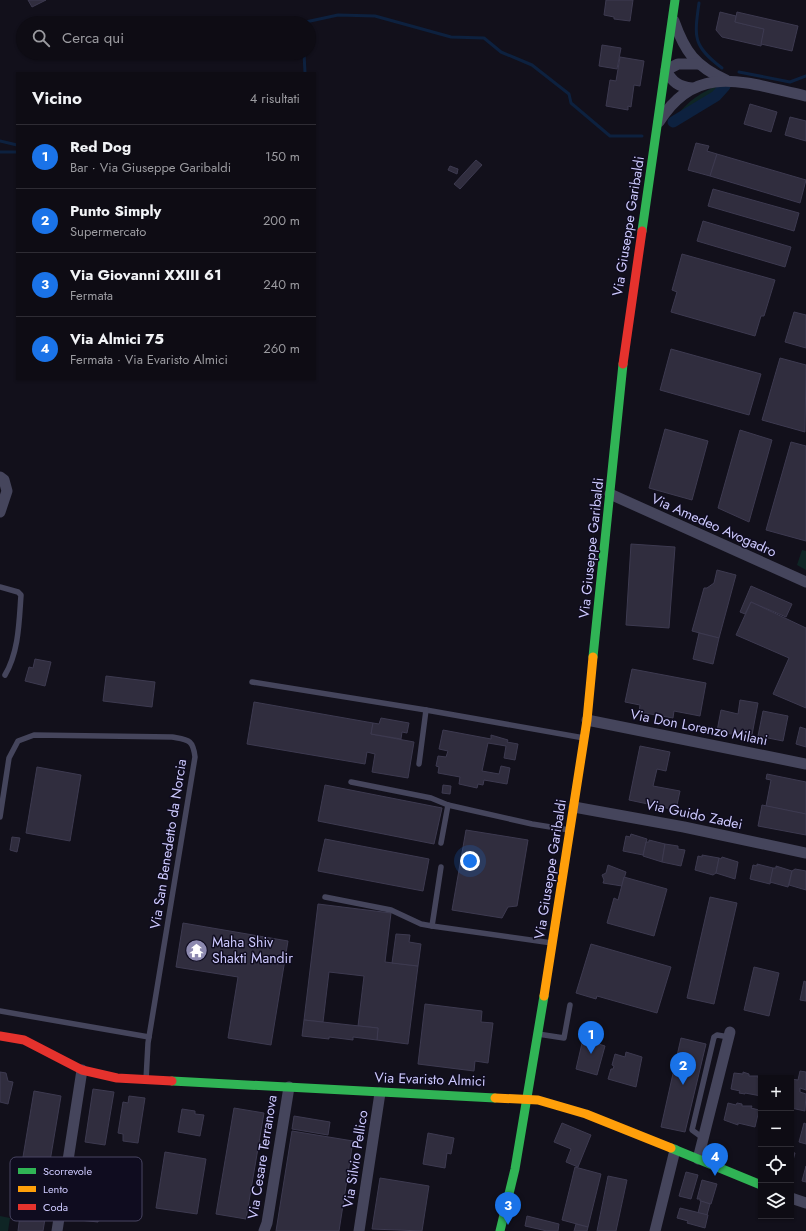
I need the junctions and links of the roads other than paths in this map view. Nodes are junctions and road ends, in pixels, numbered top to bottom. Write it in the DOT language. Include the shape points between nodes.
graph roads {
  1 [pos="675,0"];
  2 [pos="674,20"];
  3 [pos="698,64"];
  4 [pos="666,70"];
  5 [pos="728,81"];
  6 [pos="692,88"];
  7 [pos="806,96"];
  8 [pos="658,124"];
  9 [pos="0,477"];
  10 [pos="610,494"];
  11 [pos="0,512"];
  12 [pos="806,582"];
  13 [pos="0,587"];
  14 [pos="5,675"];
  15 [pos="252,682"];
  16 [pos="426,710"];
  17 [pos="587,720"];
  18 [pos="584,738"];
  19 [pos="419,764"];
  20 [pos="806,764"];
  21 [pos="351,782"];
  22 [pos="448,805"];
  23 [pos="574,807"];
  24 [pos="0,817"];
  25 [pos="571,831"];
  26 [pos="441,843"];
  27 [pos="806,853"];
  28 [pos="441,867"];
  29 [pos="324,897"];
  30 [pos="432,926"];
  31 [pos="553,943"];
  32 [pos="570,1005"];
  33 [pos="0,1011"];
  34 [pos="538,1034"];
  35 [pos="730,1034"];
  36 [pos="0,1036"];
  37 [pos="149,1036"];
  38 [pos="82,1070"];
  39 [pos="146,1080"];
  40 [pos="289,1087"];
  41 [pos="380,1092"];
  42 [pos="527,1098"];
  43 [pos="675,1150"];
  44 [pos="68,1157"];
  45 [pos="698,1159"];
  46 [pos="758,1184"];
  47 [pos="59,1221"];
  48 [pos="57,1231"];
  49 [pos="264,1231"];
  50 [pos="359,1231"];
  51 [pos="500,1231"];
  52 [pos="655,1231"];
  1 -- 2 [label="street, Via Giuseppe Garibaldi"];
  2 -- 3 [label="street" via="684,44"];
  2 -- 4 [label="street, Via Giuseppe Garibaldi"];
  3 -- 4 [label="street" via="678,64"];
  3 -- 5 [label="street"];
  4 -- 6 [label="street" via="673,82 685,88"];
  4 -- 8 [label="street, Via Giuseppe Garibaldi"];
  5 -- 6 [label="street" via="710,82"];
  5 -- 7 [label="street"];
  6 -- 8 [label="street" via="672,104"];
  8 -- 10 [label="street, Via Giuseppe Garibaldi" via="625,345"];
  9 -- 11 [label="street" via="4,480 7,491"];
  10 -- 12 [label="street, Via Amedeo Avogadro"];
  10 -- 17 [label="street, Via Giuseppe Garibaldi"];
  13 -- 14 [label="lane" via="21,595 16,647"];
  15 -- 16 [label="lane"];
  16 -- 18 [label="lane"];
  16 -- 19 [label="lane"];
  17 -- 18 [label="street, Via Giuseppe Garibaldi"];
  17 -- 20 [label="street, Via Don Lorenzo Milani"];
  18 -- 23 [label="street, Via Giuseppe Garibaldi"];
  21 -- 22 [label="lane" via="431,798"];
  22 -- 25 [label="lane"];
  22 -- 26 [label="lane"];
  23 -- 25 [label="street, Via Giuseppe Garibaldi"];
  23 -- 27 [label="street, Via Guido Zadei"];
  24 -- 37 [label="lane, Via San Benedetto da Norcia" via="9,758 18,741 34,735 172,737 185,739 194,746 195,756"];
  25 -- 31 [label="street, Via Giuseppe Garibaldi"];
  28 -- 30 [label="lane"];
  29 -- 30 [label="lane" via="391,910 421,924"];
  30 -- 31 [label="lane"];
  31 -- 34 [label="street, Via Giuseppe Garibaldi"];
  32 -- 34 [label="lane" via="564,1038"];
  33 -- 37 [label="lane"];
  34 -- 42 [label="street, Via Giuseppe Garibaldi"];
  35 -- 45 [label="street"];
  36 -- 38 [label="street, Via Evaristo Almici" via="24,1040"];
  37 -- 39 [label="lane, Via San Benedetto da Norcia"];
  38 -- 39 [label="street, Via Evaristo Almici" via="104,1076"];
  38 -- 44 [label="street"];
  39 -- 40 [label="street, Via Evaristo Almici"];
  40 -- 41 [label="street, Via Evaristo Almici"];
  40 -- 49 [label="street, Via Cesare Terranova"];
  41 -- 42 [label="street, Via Evaristo Almici"];
  41 -- 50 [label="street, Via Silvio Pellico"];
  42 -- 43 [label="street, Via Evaristo Almici" via="579,1111"];
  42 -- 51 [label="street, Via Giuseppe Garibaldi" via="515,1169"];
  43 -- 45 [label="street, Via Evaristo Almici"];
  43 -- 52 [label="street"];
  45 -- 46 [label="street, Via Evaristo Almici"];
  47 -- 48 [label="street"];
}
